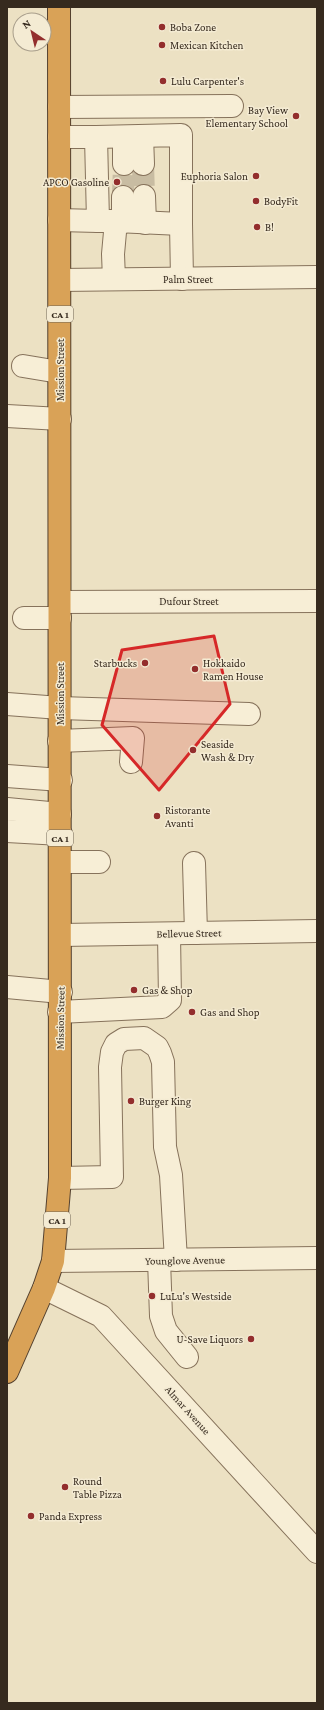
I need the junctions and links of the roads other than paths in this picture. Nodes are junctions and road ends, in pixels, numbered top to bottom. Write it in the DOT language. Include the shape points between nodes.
graph roads {
  1 [pos="59,7"];
  2 [pos="232,106"];
  3 [pos="59,107"];
  4 [pos="133,136"];
  5 [pos="96,137"];
  6 [pos="59,138"];
  7 [pos="133,164"];
  8 [pos="59,220"];
  9 [pos="112,221"];
  10 [pos="145,223"];
  11 [pos="181,224"];
  12 [pos="317,277"];
  13 [pos="114,279"];
  14 [pos="182,279"];
  15 [pos="60,280"];
  16 [pos="24,366"];
  17 [pos="59,372"];
  18 [pos="7,416"];
  19 [pos="60,419"];
  20 [pos="317,601"];
  21 [pos="60,610"];
  22 [pos="24,618"];
  23 [pos="7,704"];
  24 [pos="60,708"];
  25 [pos="249,714"];
  26 [pos="59,741"];
  27 [pos="131,762"];
  28 [pos="8,772"];
  29 [pos="61,780"];
  30 [pos="7,809"];
  31 [pos="60,824"];
  32 [pos="7,831"];
  33 [pos="60,862"];
  34 [pos="98,862"];
  35 [pos="194,863"];
  36 [pos="317,931"];
  37 [pos="196,933"];
  38 [pos="169,934"];
  39 [pos="61,935"];
  40 [pos="7,987"];
  41 [pos="60,1002"];
  42 [pos="60,1178"];
  43 [pos="317,1258"];
  44 [pos="168,1260"];
  45 [pos="53,1261"];
  46 [pos="44,1288"];
  47 [pos="13,1344"];
  48 [pos="187,1357"];
  49 [pos="7,1372"];
  50 [pos="317,1552"];
  1 -- 3 [label="highway, Mission Street / CA 1"];
  2 -- 3 [label="street"];
  3 -- 6 [label="highway, Mission Street / CA 1"];
  4 -- 5 [label="street"];
  4 -- 7 [label="street"];
  4 -- 11 [label="street" via="181,135"];
  5 -- 6 [label="street"];
  5 -- 9 [label="street"];
  6 -- 8 [label="highway, Mission Street / CA 1"];
  8 -- 9 [label="street"];
  8 -- 15 [label="highway, Mission Street / CA 1"];
  9 -- 10 [label="street"];
  9 -- 10 [label="street" via="133,197"];
  9 -- 13 [label="street"];
  10 -- 11 [label="street"];
  11 -- 14 [label="street"];
  12 -- 14 [label="street, Palm Street"];
  13 -- 14 [label="street, Palm Street"];
  13 -- 15 [label="street, Palm Street"];
  15 -- 17 [label="highway, Mission Street / CA 1"];
  16 -- 17 [label="street"];
  17 -- 19 [label="highway, Mission Street / CA 1"];
  18 -- 19 [label="street"];
  19 -- 21 [label="highway, Mission Street / CA 1"];
  20 -- 21 [label="street, Dufour Street"];
  21 -- 22 [label="street, Dufour Street"];
  21 -- 24 [label="highway, Mission Street / CA 1"];
  23 -- 24 [label="street"];
  24 -- 25 [label="street"];
  24 -- 26 [label="highway, Mission Street / CA 1"];
  26 -- 27 [label="street" via="133,738"];
  26 -- 29 [label="highway, Mission Street / CA 1"];
  28 -- 29 [label="street"];
  29 -- 31 [label="highway, Mission Street / CA 1"];
  30 -- 31 [label="street"];
  31 -- 32 [label="street"];
  31 -- 33 [label="highway, Mission Street / CA 1"];
  33 -- 34 [label="street"];
  33 -- 39 [label="highway, Mission Street / CA 1"];
  35 -- 37 [label="street"];
  36 -- 37 [label="street, Bellevue Street"];
  37 -- 38 [label="street, Bellevue Street"];
  38 -- 39 [label="street, Bellevue Street"];
  38 -- 41 [label="street" via="170,1000 162,1007"];
  39 -- 41 [label="highway, Mission Street / CA 1"];
  40 -- 41 [label="street"];
  41 -- 42 [label="highway, Mission Street / CA 1"];
  42 -- 44 [label="street" via="112,1177 112,1052 116,1044 124,1039 144,1038 157,1047 163,1062 165,1147 171,1175"];
  42 -- 45 [label="highway, Mission Street / CA 1"];
  43 -- 44 [label="street, Younglove Avenue"];
  44 -- 45 [label="street, Younglove Avenue"];
  44 -- 48 [label="street" via="161,1316 166,1331"];
  45 -- 46 [label="highway, Mission Street / CA 1"];
  46 -- 47 [label="highway, Mission Street / CA 1"];
  46 -- 50 [label="street, Almar Avenue" via="101,1316"];
  47 -- 49 [label="highway, Mission Street / CA 1"];
}
